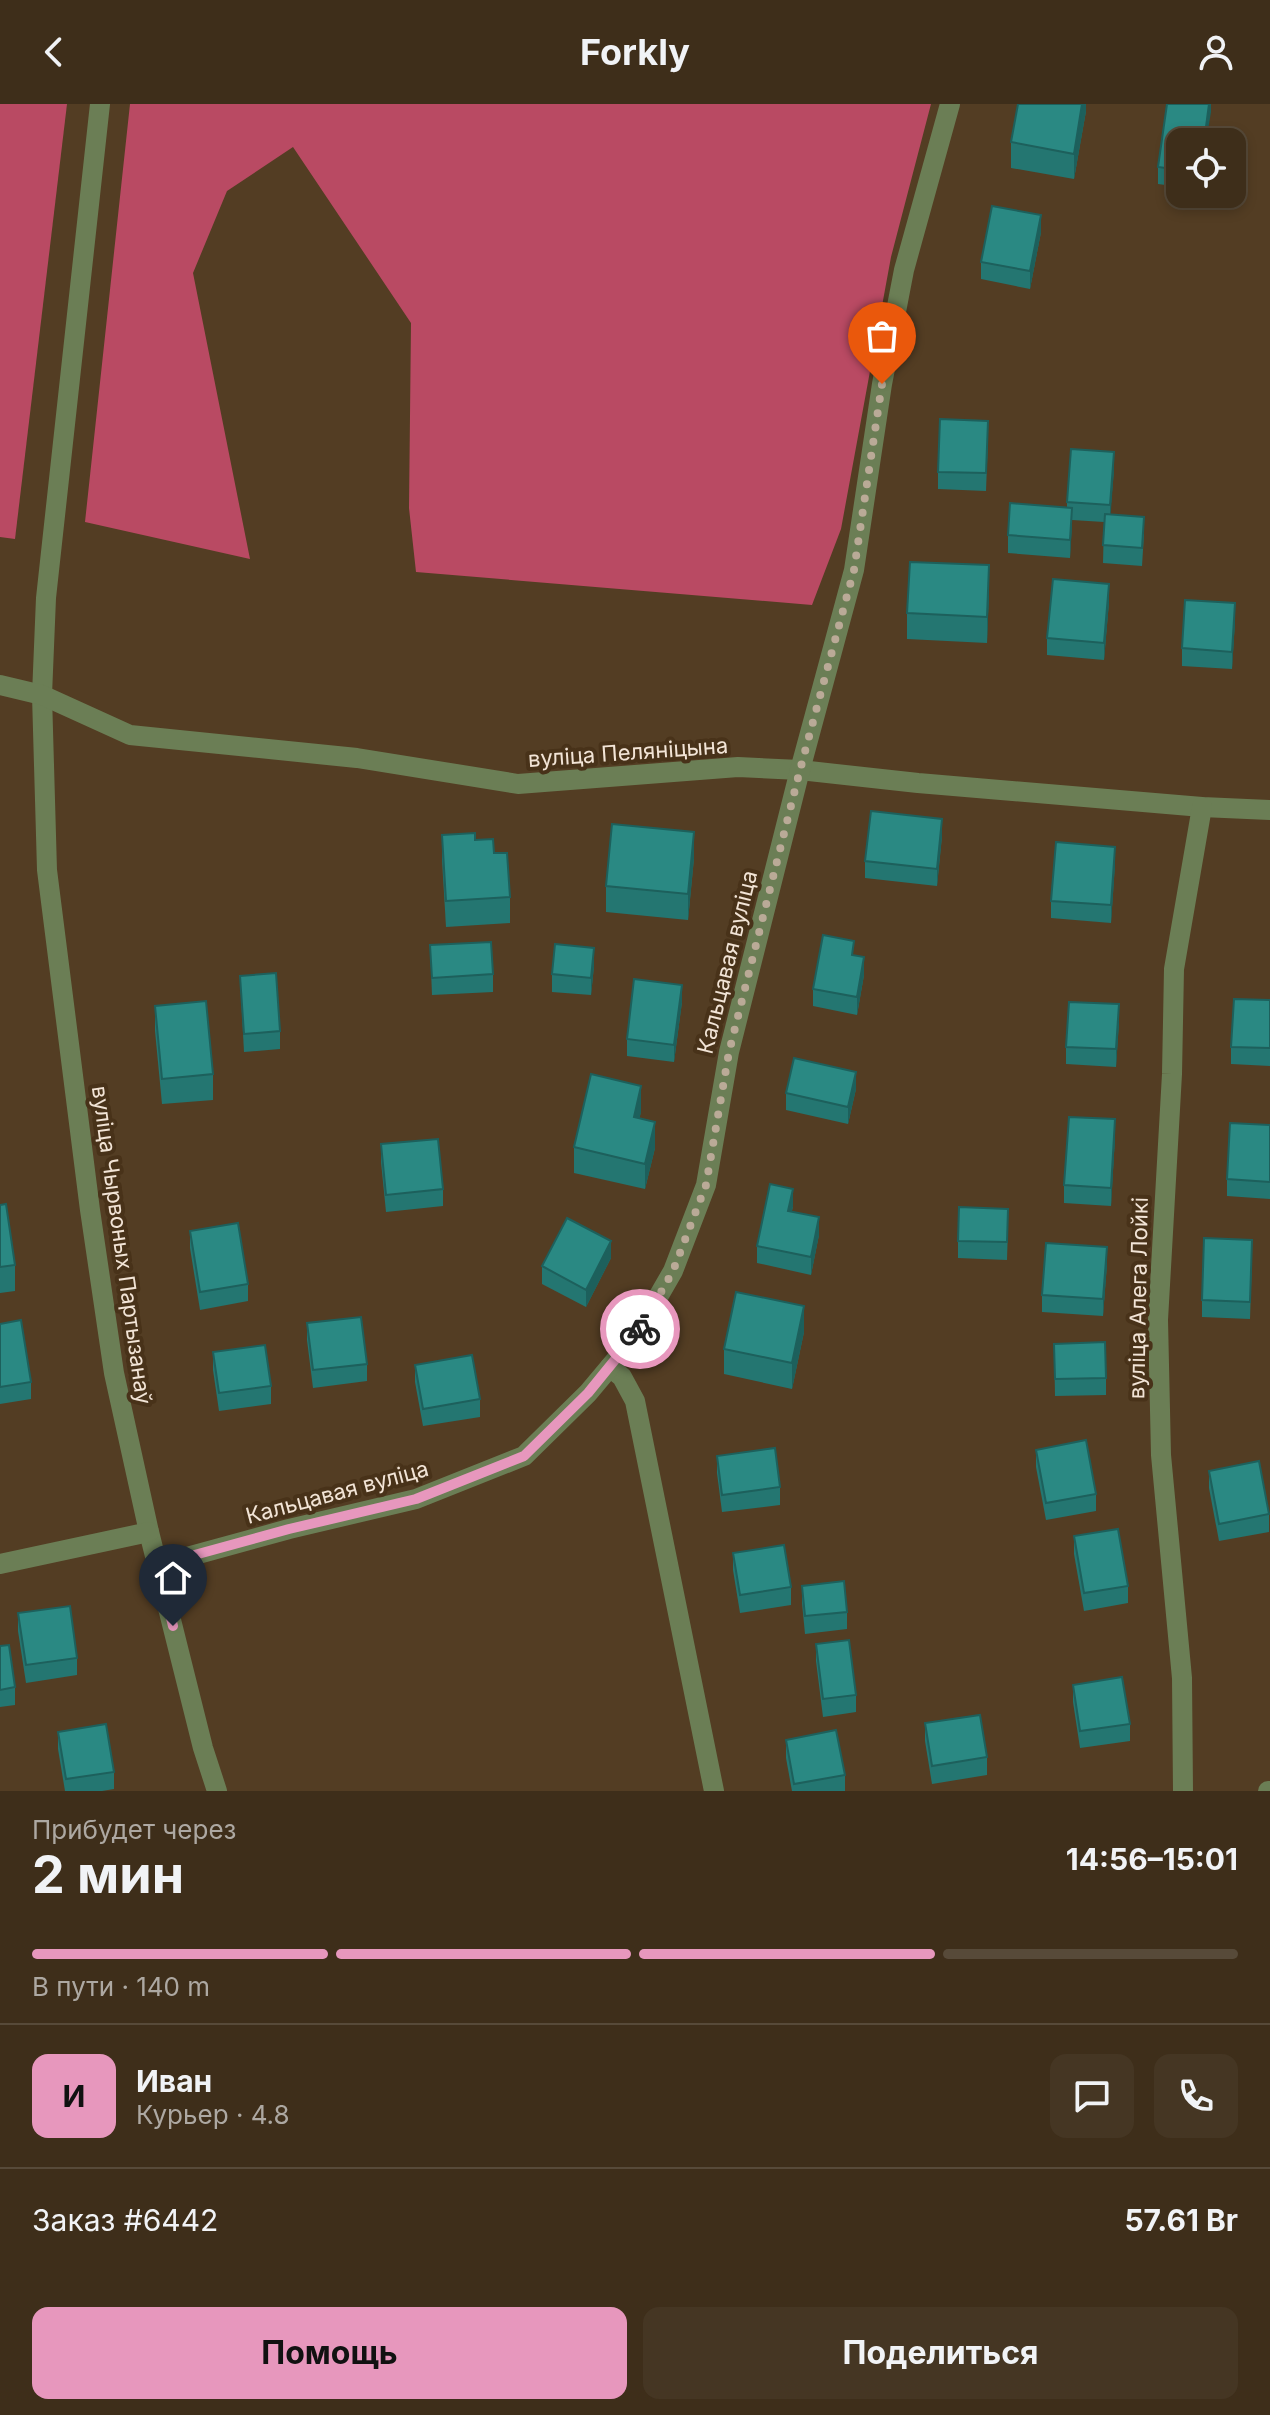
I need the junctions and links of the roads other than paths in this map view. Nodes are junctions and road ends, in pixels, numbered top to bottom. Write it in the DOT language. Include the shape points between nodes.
graph roads {
  1 [pos="100,104"];
  2 [pos="950,104"];
  3 [pos="0,685"];
  4 [pos="42,695"];
  5 [pos="800,770"];
  6 [pos="1202,807"];
  7 [pos="1270,810"];
  8 [pos="610,1367"];
  9 [pos="149,1532"];
  10 [pos="0,1564"];
  11 [pos="158,1565"];
  12 [pos="217,1791"];
  13 [pos="714,1791"];
  14 [pos="1183,1791"];
  1 -- 4 [label="street, вуліца Чырвоных Партызанаў" via="46,598"];
  2 -- 5 [label="street, Кальцавая вуліца" via="904,270 854,570"];
  3 -- 4 [label="street, вуліца Пеляніцына"];
  4 -- 5 [label="street, вуліца Пеляніцына" via="130,735 357,758 518,784 738,767"];
  4 -- 9 [label="street, вуліца Чырвоных Партызанаў" via="47,870 86,1180 114,1373"];
  5 -- 6 [label="street, вуліца Пеляніцына"];
  5 -- 8 [label="street, Кальцавая вуліца" via="729,1052 706,1185 673,1271 635,1337"];
  6 -- 7 [label="street, вуліца Пеляніцына"];
  6 -- 14 [label="street, вуліца Алега Лойкі" via="1174,969 1158,1320 1161,1455 1182,1678"];
  8 -- 11 [label="street, Кальцавая вуліца" via="524,1456 416,1499"];
  8 -- 13 [label="street" via="635,1401"];
  9 -- 10 [label="street"];
  9 -- 11 [label="street, вуліца Чырвоных Партызанаў"];
  11 -- 12 [label="street, вуліца Чырвоных Партызанаў"];
}
